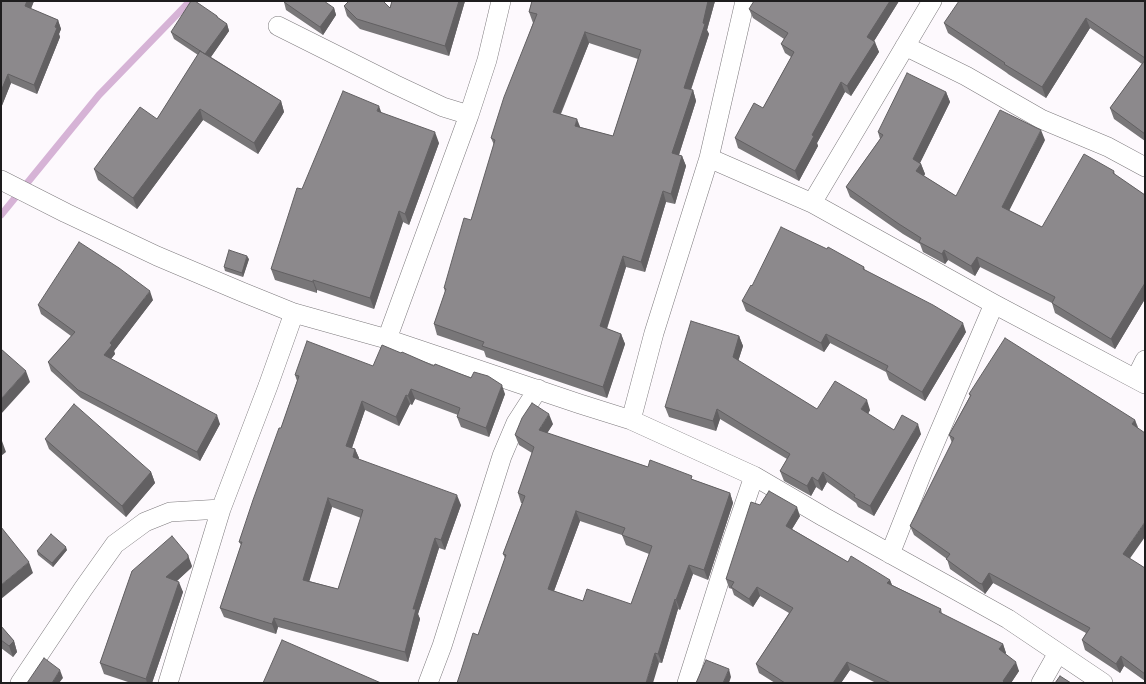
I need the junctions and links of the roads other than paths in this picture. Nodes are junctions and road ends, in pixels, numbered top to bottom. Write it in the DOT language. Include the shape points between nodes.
graph roads {
  1 [pos="501,1"];
  2 [pos="745,1"];
  3 [pos="932,1"];
  4 [pos="278,26"];
  5 [pos="905,46"];
  6 [pos="469,114"];
  7 [pos="709,158"];
  8 [pos="1145,166"];
  9 [pos="1,180"];
  10 [pos="812,203"];
  11 [pos="994,304"];
  12 [pos="294,313"];
  13 [pos="387,339"];
  14 [pos="1145,360"];
  15 [pos="1140,381"];
  16 [pos="538,389"];
  17 [pos="631,420"];
  18 [pos="754,476"];
  19 [pos="221,509"];
  20 [pos="890,554"];
  21 [pos="1058,653"];
  22 [pos="20,683"];
  23 [pos="168,683"];
  24 [pos="428,683"];
  25 [pos="687,683"];
  26 [pos="1041,683"];
  27 [pos="1103,683"];
  1 -- 6 [label="street" via="487,60"];
  2 -- 7 [label="street"];
  3 -- 5 [label="street"];
  4 -- 6 [label="street" via="443,107"];
  5 -- 8 [label="street" via="966,76 1041,119 1108,147"];
  5 -- 10 [label="street"];
  6 -- 13 [label="street"];
  7 -- 10 [label="street"];
  7 -- 17 [label="street" via="654,333"];
  9 -- 12 [label="street" via="157,256"];
  10 -- 11 [label="street"];
  11 -- 15 [label="street"];
  11 -- 20 [label="street"];
  12 -- 13 [label="street"];
  12 -- 19 [label="street"];
  13 -- 16 [label="street"];
  14 -- 15 [label="street"];
  16 -- 17 [label="street"];
  16 -- 24 [label="street" via="516,423 502,456"];
  17 -- 18 [label="street"];
  18 -- 20 [label="street"];
  18 -- 25 [label="street"];
  19 -- 22 [label="street" via="170,512 145,522 115,544"];
  19 -- 23 [label="street"];
  20 -- 21 [label="street" via="1008,619"];
  21 -- 26 [label="street"];
  21 -- 27 [label="street"];
}
